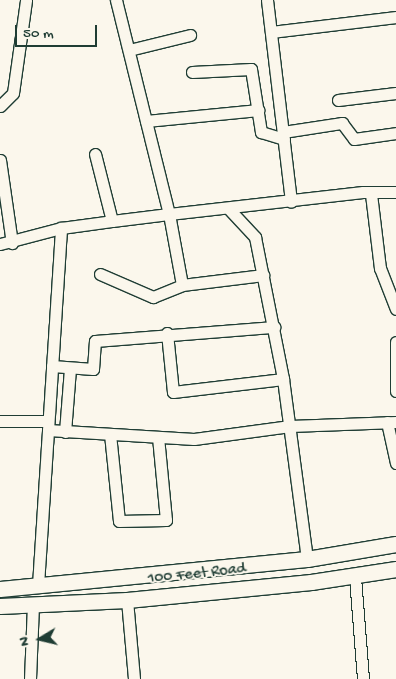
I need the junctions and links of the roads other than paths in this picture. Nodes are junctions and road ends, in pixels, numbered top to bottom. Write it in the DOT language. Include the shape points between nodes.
graph roads {
  1 [pos="26,0"];
  2 [pos="116,0"];
  3 [pos="267,0"];
  4 [pos="396,17"];
  5 [pos="271,32"];
  6 [pos="190,35"];
  7 [pos="129,50"];
  8 [pos="192,72"];
  9 [pos="396,94"];
  10 [pos="338,100"];
  11 [pos="0,106"];
  12 [pos="258,110"];
  13 [pos="146,121"];
  14 [pos="396,133"];
  15 [pos="283,135"];
  16 [pos="95,154"];
  17 [pos="0,160"];
  18 [pos="396,192"];
  19 [pos="371,194"];
  20 [pos="291,202"];
  21 [pos="228,208"];
  22 [pos="169,214"];
  23 [pos="112,221"];
  24 [pos="61,228"];
  25 [pos="12,243"];
  26 [pos="0,244"];
  27 [pos="100,274"];
  28 [pos="263,275"];
  29 [pos="182,285"];
  30 [pos="396,309"];
  31 [pos="274,326"];
  32 [pos="167,333"];
  33 [pos="396,342"];
  34 [pos="52,366"];
  35 [pos="70,368"];
  36 [pos="283,379"];
  37 [pos="396,391"];
  38 [pos="0,421"];
  39 [pos="392,422"];
  40 [pos="48,426"];
  41 [pos="290,426"];
  42 [pos="66,432"];
  43 [pos="110,434"];
  44 [pos="158,437"];
  45 [pos="396,464"];
  46 [pos="396,544"];
  47 [pos="307,559"];
  48 [pos="396,569"];
  49 [pos="355,576"];
  50 [pos="38,585"];
  51 [pos="0,589"];
  52 [pos="127,600"];
  53 [pos="33,603"];
  54 [pos="0,606"];
  55 [pos="30,679"];
  56 [pos="134,679"];
  57 [pos="363,679"];
  1 -- 11 [label="street" via="12,93"];
  2 -- 7 [label="street"];
  3 -- 5 [label="street"];
  4 -- 5 [label="street"];
  5 -- 15 [label="street"];
  6 -- 7 [label="street"];
  7 -- 13 [label="street"];
  8 -- 12 [label="street" via="251,69"];
  9 -- 10 [label="street"];
  12 -- 13 [label="street"];
  12 -- 15 [label="street" via="261,132"];
  13 -- 22 [label="street"];
  14 -- 15 [label="street" via="354,139 342,123"];
  15 -- 20 [label="street"];
  16 -- 23 [label="street"];
  17 -- 25 [label="street"];
  18 -- 19 [label="street"];
  19 -- 20 [label="street"];
  19 -- 30 [label="street" via="380,268"];
  20 -- 21 [label="street"];
  21 -- 22 [label="street"];
  21 -- 28 [label="street" via="255,238"];
  22 -- 23 [label="street"];
  22 -- 29 [label="street"];
  23 -- 24 [label="street"];
  24 -- 25 [label="street"];
  24 -- 34 [label="street"];
  25 -- 26 [label="street"];
  27 -- 29 [label="street" via="153,297"];
  28 -- 29 [label="street"];
  28 -- 31 [label="street"];
  31 -- 32 [label="street"];
  31 -- 36 [label="street"];
  32 -- 35 [label="street" via="95,341 93,369"];
  32 -- 36 [label="street" via="173,392"];
  33 -- 37 [label="street"];
  34 -- 35 [label="street"];
  34 -- 40 [label="street"];
  35 -- 42 [label="street"];
  36 -- 41 [label="street"];
  38 -- 40 [label="street"];
  39 -- 41 [label="street"];
  39 -- 45 [label="street"];
  40 -- 42 [label="street"];
  40 -- 50 [label="street"];
  41 -- 44 [label="street" via="194,439"];
  41 -- 47 [label="street"];
  42 -- 43 [label="street"];
  43 -- 44 [label="street"];
  43 -- 44 [label="street" via="118,521 166,520"];
  46 -- 47 [label="main road"];
  47 -- 50 [label="main road"];
  48 -- 49 [label="main road, 100 Feet Road"];
  49 -- 52 [label="main road, 100 Feet Road"];
  49 -- 57 [label="street"];
  50 -- 51 [label="main road"];
  52 -- 53 [label="main road, 100 Feet Road"];
  52 -- 56 [label="street"];
  53 -- 54 [label="main road, 100 Feet Road"];
  53 -- 55 [label="street"];
}
